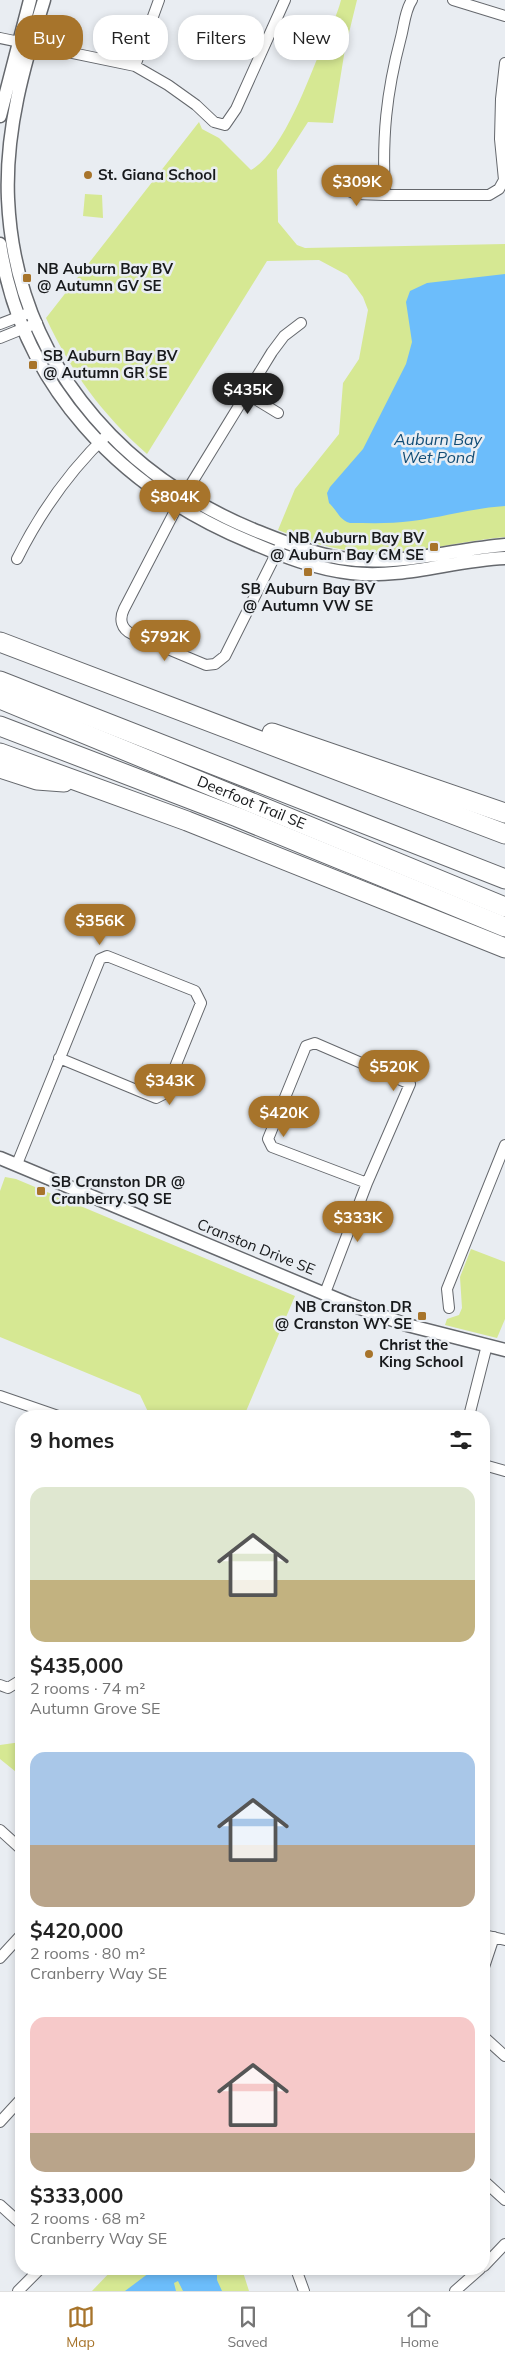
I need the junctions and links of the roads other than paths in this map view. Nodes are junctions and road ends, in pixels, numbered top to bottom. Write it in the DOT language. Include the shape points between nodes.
graph roads {
  1 [pos="30,0"];
  2 [pos="44,0"];
  3 [pos="159,0"];
  4 [pos="285,0"];
  5 [pos="412,0"];
  6 [pos="453,0"];
  7 [pos="26,15"];
  8 [pos="40,15"];
  9 [pos="505,16"];
  10 [pos="0,38"];
  11 [pos="15,40"];
  12 [pos="15,54"];
  13 [pos="83,55"];
  14 [pos="27,60"];
  15 [pos="505,63"];
  16 [pos="135,66"];
  17 [pos="0,116"];
  18 [pos="4,152"];
  19 [pos="338,186"];
  20 [pos="385,195"];
  21 [pos="0,244"];
  22 [pos="28,320"];
  23 [pos="301,323"];
  24 [pos="0,324"];
  25 [pos="0,338"];
  26 [pos="247,394"];
  27 [pos="278,413"];
  28 [pos="108,434"];
  29 [pos="99,443"];
  30 [pos="180,501"];
  31 [pos="282,542"];
  32 [pos="505,545"];
  33 [pos="276,553"];
  34 [pos="505,558"];
  35 [pos="18,559"];
  36 [pos="0,642"];
  37 [pos="0,681"];
  38 [pos="109,682"];
  39 [pos="0,699"];
  40 [pos="0,726"];
  41 [pos="0,753"];
  42 [pos="0,768"];
  43 [pos="92,785"];
  44 [pos="505,814"];
  45 [pos="505,834"];
  46 [pos="505,879"];
  47 [pos="505,907"];
  48 [pos="505,927"];
  49 [pos="505,948"];
  50 [pos="59,1058"];
  51 [pos="505,1145"];
  52 [pos="0,1158"];
  53 [pos="17,1164"];
  54 [pos="368,1183"];
  55 [pos="325,1293"];
  56 [pos="449,1308"];
  57 [pos="487,1345"];
  58 [pos="505,1350"];
  59 [pos="0,1396"];
  60 [pos="41,1410"];
  61 [pos="471,1410"];
  62 [pos="490,1467"];
  63 [pos="505,1471"];
  64 [pos="15,1684"];
  65 [pos="0,1685"];
  66 [pos="0,1830"];
  67 [pos="15,1844"];
  68 [pos="490,1936"];
  69 [pos="505,1940"];
  70 [pos="15,1942"];
  71 [pos="0,1958"];
  72 [pos="490,2042"];
  73 [pos="505,2056"];
  74 [pos="15,2106"];
  75 [pos="0,2122"];
  76 [pos="490,2186"];
  77 [pos="505,2200"];
  78 [pos="0,2204"];
  79 [pos="15,2218"];
  80 [pos="505,2244"];
  81 [pos="490,2260"];
  82 [pos="34,2275"];
  83 [pos="298,2275"];
  84 [pos="473,2275"];
  85 [pos="18,2291"];
  86 [pos="304,2291"];
  87 [pos="455,2291"];
  1 -- 7 [label="street"];
  2 -- 8 [label="street"];
  3 -- 16 [label="street"];
  4 -- 16 [label="street" via="236,109 225,124 214,122 168,85"];
  5 -- 20 [label="street" via="391,74 386,106 383,150"];
  6 -- 9 [label="street"];
  10 -- 11 [label="street"];
  12 -- 17 [label="street"];
  13 -- 16 [label="street"];
  14 -- 18 [label="street"];
  15 -- 20 [label="street" via="500,131 504,180 499,189 489,194"];
  18 -- 22 [label="street" via="12,238"];
  19 -- 20 [label="street" via="356,194"];
  21 -- 22 [label="street" via="6,275"];
  22 -- 24 [label="street"];
  22 -- 25 [label="street"];
  22 -- 28 [label="street" via="70,385"];
  22 -- 29 [label="street" via="57,390"];
  23 -- 26 [label="street" via="276,346"];
  26 -- 27 [label="street"];
  26 -- 30 [label="street"];
  28 -- 29 [label="street"];
  28 -- 30 [label="street"];
  29 -- 30 [label="street" via="130,473"];
  29 -- 35 [label="street" via="52,498"];
  30 -- 31 [label="street"];
  30 -- 33 [label="street" via="224,532"];
  30 -- 33 [label="street" via="122,614 123,626 132,634 206,665 218,663 225,656"];
  31 -- 32 [label="street" via="329,556 380,561"];
  31 -- 33 [label="street"];
  33 -- 34 [label="street" via="316,567 371,574 407,573"];
  36 -- 38 [label="highway"];
  37 -- 46 [label="highway"];
  38 -- 44 [label="highway" via="124,682"];
  38 -- 45 [label="highway"];
  39 -- 47 [label="highway, Deerfoot Trail SE"];
  40 -- 48 [label="highway" via="237,817"];
  41 -- 43 [label="highway"];
  42 -- 43 [label="highway" via="37,780"];
  43 -- 49 [label="highway"];
  50 -- 50 [label="street" via="156,1098 164,1094 202,1003 195,991 108,956 100,959"];
  50 -- 53 [label="street"];
  51 -- 56 [label="street" via="447,1289"];
  52 -- 53 [label="street, Cranston Drive SE"];
  53 -- 55 [label="street, Cranston Drive SE"];
  54 -- 54 [label="street" via="272,1147 268,1138 306,1046 315,1043 410,1084"];
  54 -- 55 [label="street"];
  55 -- 57 [label="street, Cranston Drive SE" via="407,1324"];
  57 -- 58 [label="street, Cranston Drive SE"];
  57 -- 61 [label="street"];
  59 -- 60 [label="street"];
  62 -- 63 [label="street"];
  64 -- 65 [label="street" via="8,1688"];
  66 -- 67 [label="street"];
  68 -- 69 [label="street"];
  70 -- 71 [label="street"];
  72 -- 73 [label="street"];
  74 -- 75 [label="street"];
  76 -- 77 [label="street"];
  78 -- 79 [label="street"];
  80 -- 81 [label="street"];
  82 -- 85 [label="street"];
  83 -- 86 [label="street"];
  84 -- 87 [label="street"];
}
